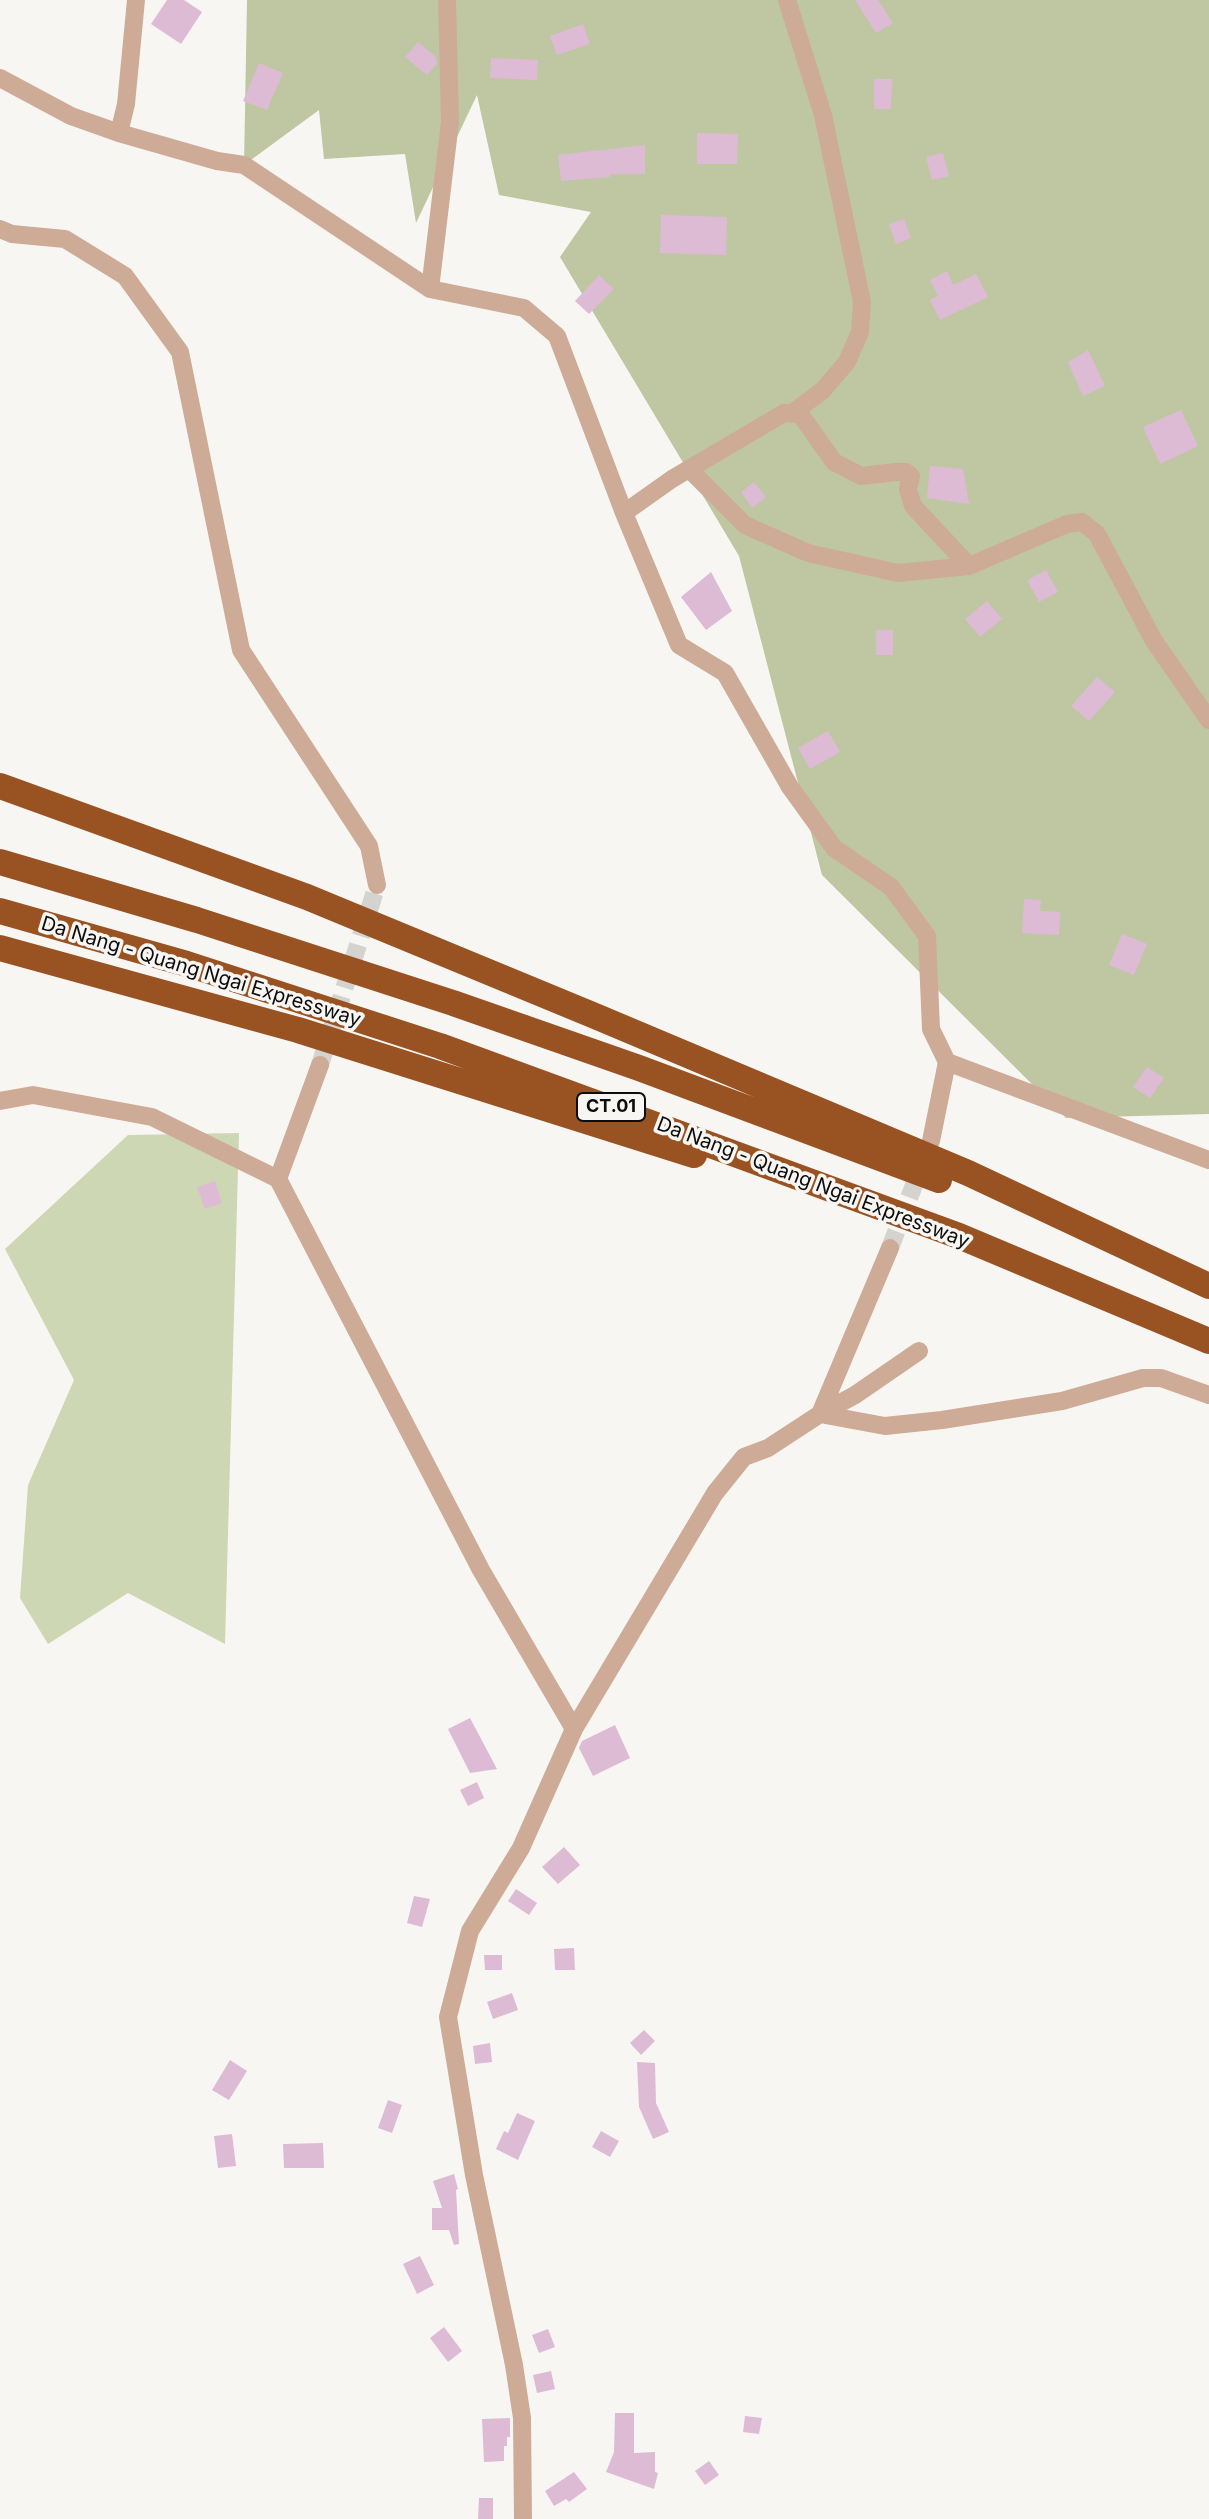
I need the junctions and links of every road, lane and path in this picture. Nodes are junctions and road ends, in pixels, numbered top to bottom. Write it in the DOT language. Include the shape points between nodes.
graph roads {
  1 [pos="136,0"];
  2 [pos="447,0"];
  3 [pos="787,0"];
  4 [pos="0,78"];
  5 [pos="119,133"];
  6 [pos="0,229"];
  7 [pos="430,289"];
  8 [pos="794,412"];
  9 [pos="689,469"];
  10 [pos="624,513"];
  11 [pos="969,566"];
  12 [pos="1209,720"];
  13 [pos="0,786"];
  14 [pos="0,862"];
  15 [pos="377,885"];
  16 [pos="0,911"];
  17 [pos="0,948"];
  18 [pos="947,1062"];
  19 [pos="320,1065"];
  20 [pos="0,1101"];
  21 [pos="931,1141"];
  22 [pos="1209,1160"];
  23 [pos="278,1179"];
  24 [pos="959,1236"];
  25 [pos="890,1248"];
  26 [pos="1209,1287"];
  27 [pos="1209,1341"];
  28 [pos="919,1351"];
  29 [pos="1209,1395"];
  30 [pos="820,1414"];
  31 [pos="574,1729"];
  32 [pos="523,2519"];
  1 -- 5 [label="street"];
  2 -- 7 [label="street" via="450,122"];
  3 -- 8 [label="street" via="823,115 862,302 860,332 847,362"];
  4 -- 5 [label="street" via="71,116"];
  5 -- 7 [label="street" via="244,165"];
  6 -- 15 [label="street" via="65,239 125,276 180,352 241,650 369,846"];
  7 -- 10 [label="street" via="524,308 557,336"];
  8 -- 9 [label="street"];
  8 -- 11 [label="street" via="834,462 861,476 911,476 913,506"];
  9 -- 10 [label="street"];
  9 -- 11 [label="street" via="745,525 808,553 898,573"];
  10 -- 18 [label="street" via="679,645 725,673 790,787 834,848 891,887 927,936 931,1029"];
  11 -- 12 [label="street" via="1082,522 1097,534 1154,641"];
  13 -- 26 [label="highway" via="307,897 551,998 968,1173"];
  14 -- 26 [label="highway, CT.01" via="197,920 639,1068"];
  16 -- 24 [label="highway, Da Nang - Quang Ngai Expressway / CT.01" via="187,964 440,1046"];
  17 -- 24 [label="highway" via="298,1030"];
  18 -- 21 [label="street"];
  18 -- 22 [label="street"];
  19 -- 23 [label="street"];
  20 -- 23 [label="street" via="33,1095 152,1117"];
  23 -- 31 [label="street" via="481,1570"];
  24 -- 27 [label="highway, Da Nang - Quang Ngai Expressway / CT.01"];
  25 -- 30 [label="street"];
  28 -- 30 [label="street"];
  29 -- 30 [label="street" via="1161,1378 1143,1378 1062,1401 899,1425"];
  30 -- 31 [label="street" via="744,1457 715,1493"];
  31 -- 32 [label="street" via="521,1848 470,1931 448,2017 522,2418"];
}
